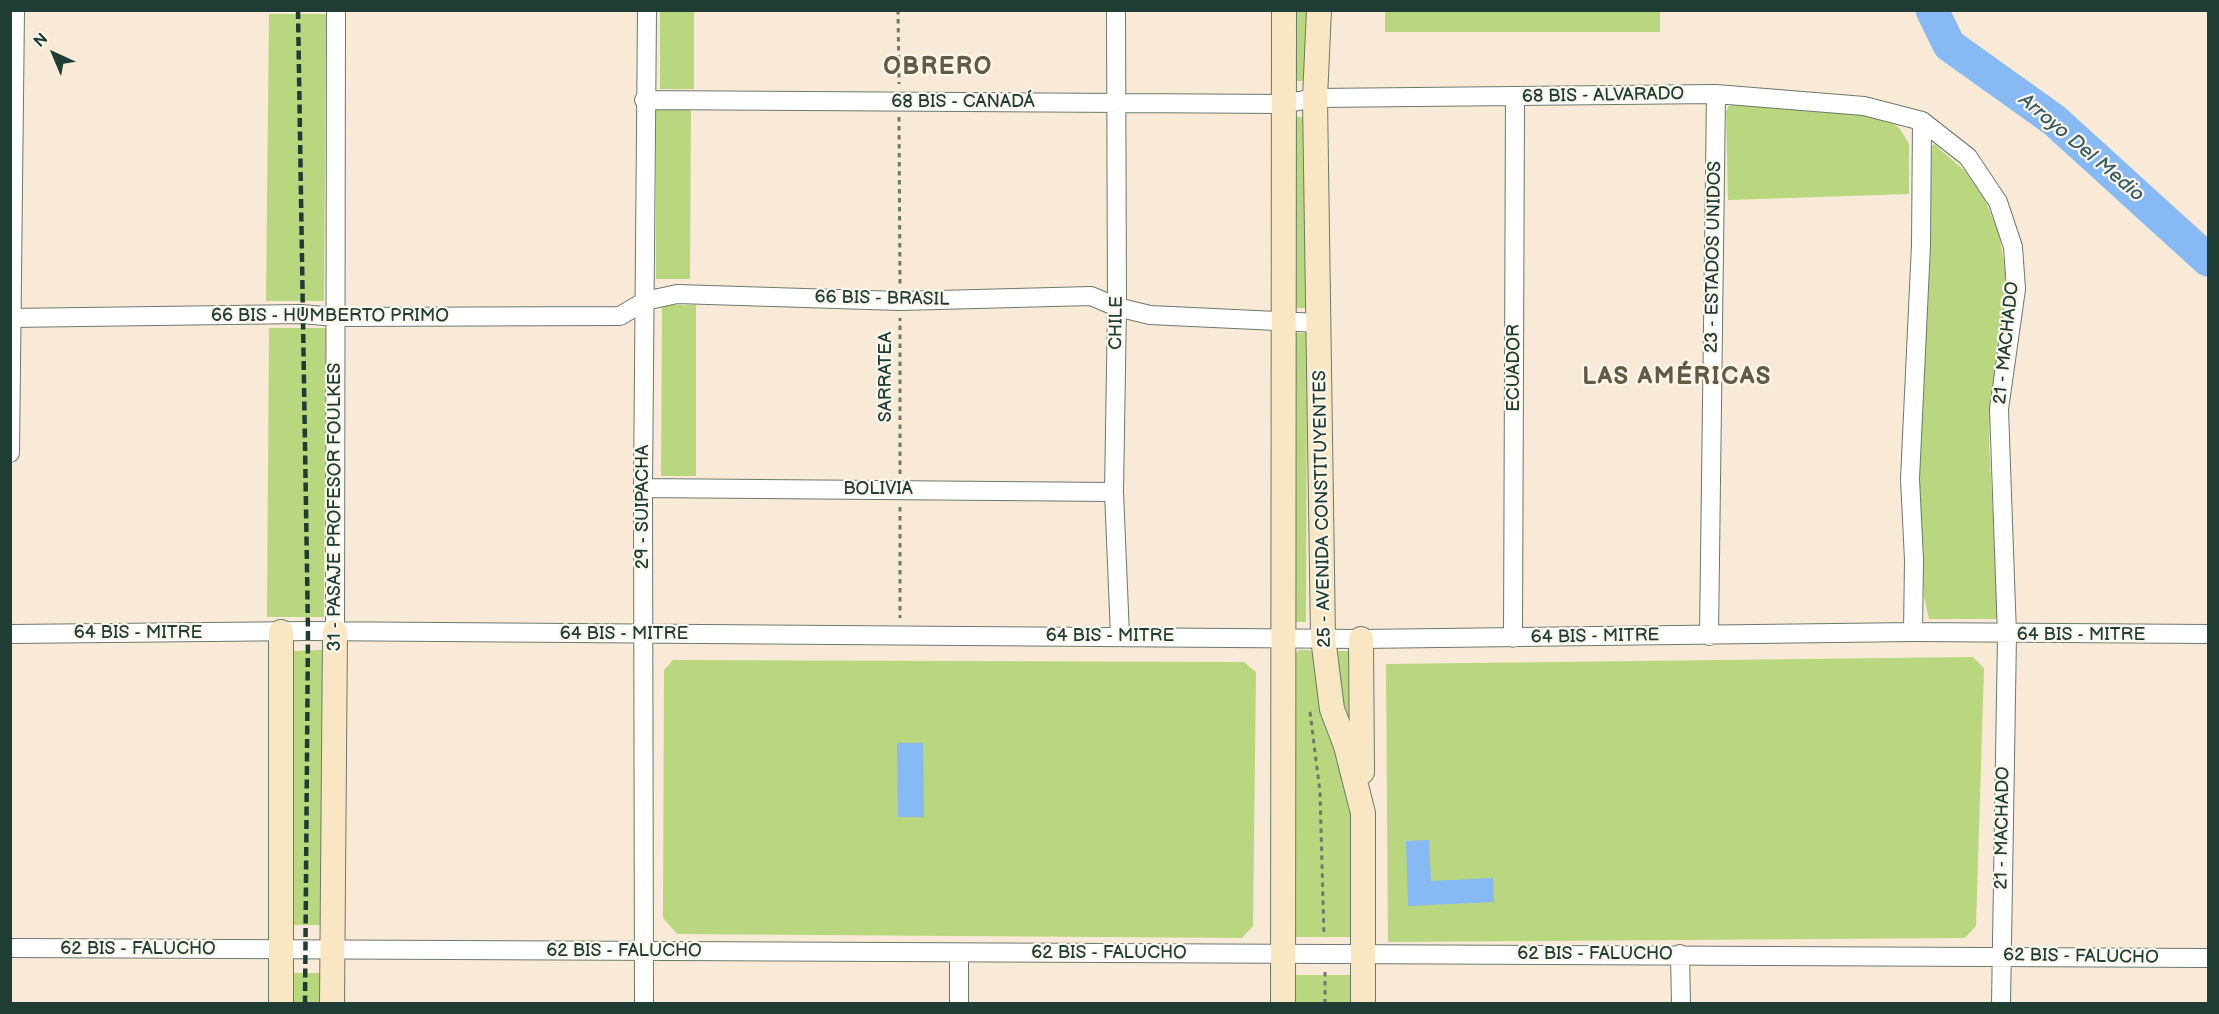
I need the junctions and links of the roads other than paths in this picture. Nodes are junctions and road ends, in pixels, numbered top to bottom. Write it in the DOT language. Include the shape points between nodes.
graph roads {
  1 [pos="15,10"];
  2 [pos="336,10"];
  3 [pos="647,10"];
  4 [pos="1116,10"];
  5 [pos="1319,10"];
  6 [pos="1283,12"];
  7 [pos="1716,94"];
  8 [pos="1515,97"];
  9 [pos="1316,98"];
  10 [pos="644,100"];
  11 [pos="1118,102"];
  12 [pos="1282,104"];
  13 [pos="1922,121"];
  14 [pos="645,301"];
  15 [pos="1117,308"];
  16 [pos="336,317"];
  17 [pos="11,318"];
  18 [pos="1282,322"];
  19 [pos="1319,322"];
  20 [pos="10,453"];
  21 [pos="643,488"];
  22 [pos="1114,492"];
  23 [pos="281,632"];
  24 [pos="334,632"];
  25 [pos="1913,632"];
  26 [pos="10,634"];
  27 [pos="643,634"];
  28 [pos="2208,634"];
  29 [pos="2007,635"];
  30 [pos="1120,636"];
  31 [pos="1709,636"];
  32 [pos="1283,638"];
  33 [pos="1323,638"];
  34 [pos="1513,638"];
  35 [pos="1361,639"];
  36 [pos="1363,813"];
  37 [pos="10,948"];
  38 [pos="282,950"];
  39 [pos="332,950"];
  40 [pos="644,950"];
  41 [pos="959,953"];
  42 [pos="1282,954"];
  43 [pos="1680,954"];
  44 [pos="1363,955"];
  45 [pos="2001,956"];
  46 [pos="2208,958"];
  47 [pos="281,1004"];
  48 [pos="332,1004"];
  49 [pos="645,1004"];
  50 [pos="959,1004"];
  51 [pos="1283,1004"];
  52 [pos="1363,1004"];
  53 [pos="1681,1004"];
  54 [pos="2001,1004"];
  1 -- 17 [label="street"];
  2 -- 16 [label="street, 31 - PASAJE PROFESOR FOULKES"];
  3 -- 10 [label="street, 29 - SUIPACHA"];
  4 -- 11 [label="street, CHILE"];
  5 -- 9 [label="main road, 25 - AVENIDA CONSTITUYENTES"];
  6 -- 12 [label="main road"];
  7 -- 8 [label="street, 68 BIS - ALVARADO"];
  7 -- 13 [label="street, 68 BIS - ALVARADO" via="1864,106"];
  7 -- 31 [label="street, 23 - ESTADOS UNIDOS"];
  8 -- 9 [label="street, 68 BIS - ALVARADO"];
  8 -- 34 [label="street, ECUADOR"];
  9 -- 12 [label="street, 68 BIS - ALVARADO"];
  9 -- 19 [label="main road, 25 - AVENIDA CONSTITUYENTES"];
  10 -- 11 [label="street, 68 BIS - CANADÁ"];
  10 -- 14 [label="street, 29 - SUIPACHA"];
  11 -- 12 [label="street, 68 BIS - CANADÁ"];
  11 -- 15 [label="street, CHILE"];
  12 -- 18 [label="main road"];
  13 -- 25 [label="street" via="1921,245 1910,479"];
  13 -- 29 [label="street, 21 - MACHADO" via="1968,157 1998,202 2013,248 2016,289 1999,409"];
  14 -- 15 [label="street, 66 BIS - BRASIL" via="677,294 900,301 1091,296"];
  14 -- 16 [label="street, 66 BIS - HUMBERTO PRIMO" via="620,316"];
  14 -- 21 [label="street, 29 - SUIPACHA"];
  15 -- 18 [label="street" via="1150,315"];
  15 -- 22 [label="street, CHILE"];
  16 -- 17 [label="street, 66 BIS - HUMBERTO PRIMO" via="301,314"];
  16 -- 24 [label="street, 31 - PASAJE PROFESOR FOULKES"];
  17 -- 20 [label="street"];
  18 -- 19 [label="street"];
  18 -- 32 [label="main road"];
  19 -- 33 [label="main road, 25 - AVENIDA CONSTITUYENTES"];
  21 -- 22 [label="street, BOLIVIA"];
  21 -- 27 [label="street, 29 - SUIPACHA"];
  22 -- 30 [label="street, CHILE"];
  23 -- 24 [label="street, 64 BIS - MITRE"];
  23 -- 26 [label="street, 64 BIS - MITRE"];
  23 -- 38 [label="main road"];
  24 -- 27 [label="street, 64 BIS - MITRE"];
  24 -- 39 [label="main road, 31 - PASAJE PROFESOR FOULKES"];
  25 -- 29 [label="street, 64 BIS - MITRE"];
  25 -- 31 [label="street, 64 BIS - MITRE"];
  27 -- 30 [label="street, 64 BIS - MITRE"];
  27 -- 40 [label="street, 29 - SUIPACHA"];
  28 -- 29 [label="street, 64 BIS - MITRE"];
  29 -- 45 [label="street, 21 - MACHADO"];
  30 -- 32 [label="street, 64 BIS - MITRE"];
  31 -- 34 [label="street, 64 BIS - MITRE"];
  32 -- 33 [label="street, 64 BIS - MITRE"];
  32 -- 42 [label="main road"];
  33 -- 35 [label="street, 64 BIS - MITRE"];
  33 -- 36 [label="main road, 25 - AVENIDA CONSTITUYENTES" via="1332,709"];
  34 -- 35 [label="street, 64 BIS - MITRE"];
  35 -- 36 [label="main road"];
  36 -- 44 [label="main road, 25 - AVENIDA CONSTITUYENTES"];
  37 -- 38 [label="street, 62 BIS - FALUCHO"];
  38 -- 39 [label="street, 62 BIS - FALUCHO"];
  38 -- 47 [label="main road"];
  39 -- 40 [label="street, 62 BIS - FALUCHO"];
  39 -- 48 [label="main road, 31 - PASAJE PROFESOR FOULKES"];
  40 -- 41 [label="street, 62 BIS - FALUCHO"];
  40 -- 49 [label="street, 29 - SUIPACHA"];
  41 -- 42 [label="street, 62 BIS - FALUCHO"];
  41 -- 50 [label="street"];
  42 -- 44 [label="street, 62 BIS - FALUCHO"];
  42 -- 51 [label="main road"];
  43 -- 44 [label="street, 62 BIS - FALUCHO"];
  43 -- 45 [label="street, 62 BIS - FALUCHO"];
  43 -- 53 [label="street"];
  44 -- 52 [label="main road, 25 - AVENIDA CONSTITUYENTES"];
  45 -- 46 [label="street, 62 BIS - FALUCHO"];
  45 -- 54 [label="street, 21 - MACHADO"];
}
